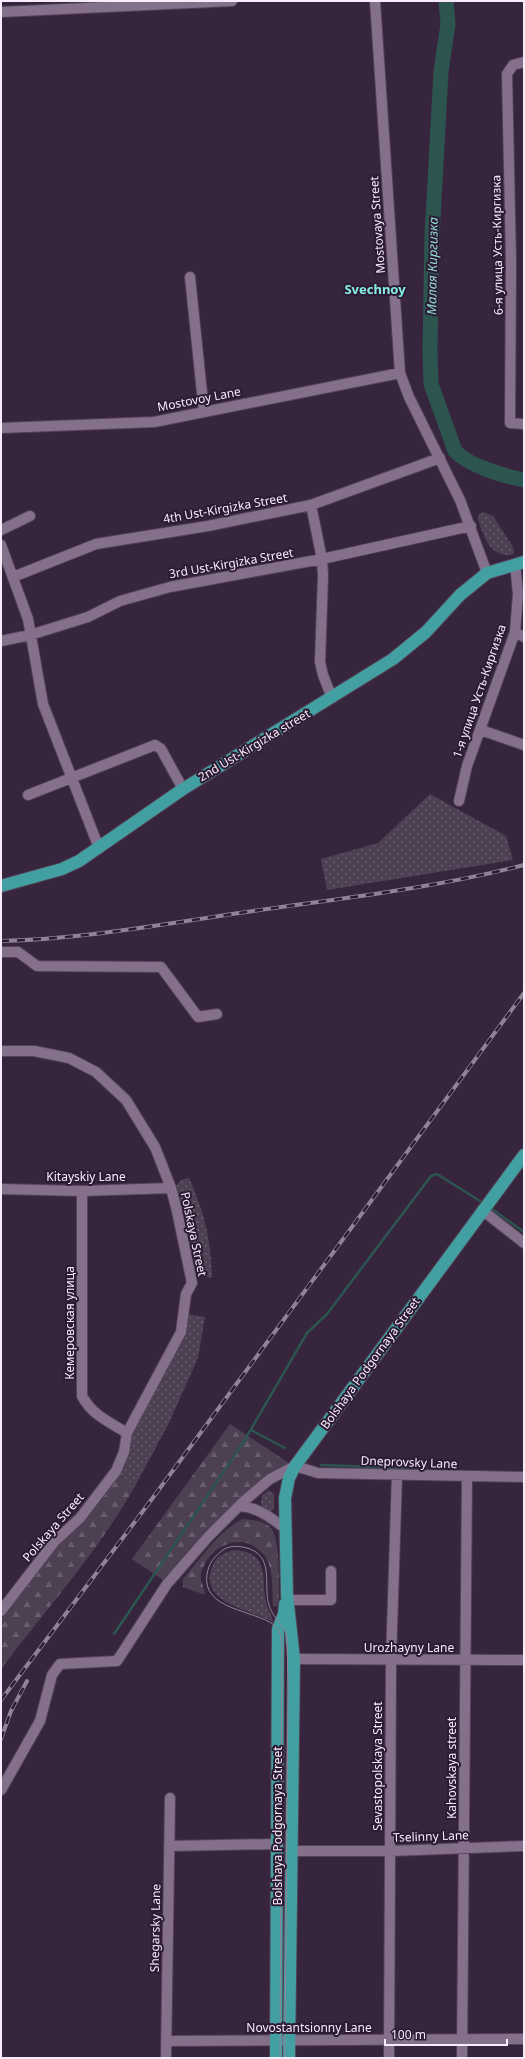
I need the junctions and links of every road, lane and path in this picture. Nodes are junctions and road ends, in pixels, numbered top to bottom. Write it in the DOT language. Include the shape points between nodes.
graph roads {
  1 [pos="232,1"];
  2 [pos="375,1"];
  3 [pos="1,12"];
  4 [pos="524,62"];
  5 [pos="190,277"];
  6 [pos="400,373"];
  7 [pos="204,412"];
  8 [pos="524,424"];
  9 [pos="1,428"];
  10 [pos="440,458"];
  11 [pos="311,505"];
  12 [pos="30,516"];
  13 [pos="471,526"];
  14 [pos="1,530"];
  15 [pos="1,545"];
  16 [pos="322,559"];
  17 [pos="519,563"];
  18 [pos="487,573"];
  19 [pos="13,576"];
  20 [pos="30,634"];
  21 [pos="520,635"];
  22 [pos="1,641"];
  23 [pos="332,698"];
  24 [pos="481,730"];
  25 [pos="524,745"];
  26 [pos="71,779"];
  27 [pos="183,789"];
  28 [pos="28,796"];
  29 [pos="460,801"];
  30 [pos="99,848"];
  31 [pos="1,886"];
  32 [pos="1,952"];
  33 [pos="216,1014"];
  34 [pos="1,1051"];
  35 [pos="524,1155"];
  36 [pos="171,1188"];
  37 [pos="1,1189"];
  38 [pos="82,1191"];
  39 [pos="482,1210"];
  40 [pos="524,1244"];
  41 [pos="127,1433"];
  42 [pos="295,1466"];
  43 [pos="397,1475"];
  44 [pos="467,1477"];
  45 [pos="524,1477"];
  46 [pos="239,1506"];
  47 [pos="286,1529"];
  48 [pos="331,1571"];
  49 [pos="287,1598"];
  50 [pos="1,1611"];
  51 [pos="278,1629"];
  52 [pos="292,1633"];
  53 [pos="294,1659"];
  54 [pos="391,1660"];
  55 [pos="465,1660"];
  56 [pos="524,1660"];
  57 [pos="1,1790"];
  58 [pos="170,1798"];
  59 [pos="276,1844"];
  60 [pos="169,1846"];
  61 [pos="524,1846"];
  62 [pos="464,1848"];
  63 [pos="291,1851"];
  64 [pos="390,1851"];
  65 [pos="462,2039"];
  66 [pos="524,2039"];
  67 [pos="276,2040"];
  68 [pos="290,2040"];
  69 [pos="389,2040"];
  70 [pos="166,2041"];
  71 [pos="166,2058"];
  72 [pos="276,2058"];
  73 [pos="290,2058"];
  74 [pos="389,2058"];
  75 [pos="462,2058"];
  1 -- 3 [label="street"];
  2 -- 6 [label="street, Mostovaya Street"];
  4 -- 8 [label="street, 6-я улица Усть-Киргизка" via="514,65 507,74 511,261 510,423"];
  5 -- 7 [label="street"];
  6 -- 7 [label="street, Mostovoy Lane"];
  6 -- 10 [label="street, Mostovaya Street" via="408,397"];
  7 -- 9 [label="street, Mostovoy Lane" via="154,422"];
  10 -- 11 [label="street, 4th Ust-Kirgizka Street"];
  10 -- 13 [label="street, Mostovaya Street"];
  11 -- 16 [label="street"];
  11 -- 19 [label="street, 4th Ust-Kirgizka Street" via="208,526 96,544"];
  12 -- 14 [label="street"];
  13 -- 16 [label="street, 3rd Ust-Kirgizka Street"];
  13 -- 18 [label="street, Mostovaya Street"];
  15 -- 19 [label="street"];
  16 -- 20 [label="street, 3rd Ust-Kirgizka Street" via="170,587 120,601 88,617"];
  16 -- 23 [label="street" via="324,595 320,655 323,675"];
  17 -- 18 [label="main road"];
  17 -- 21 [label="street, 1-я улица Усть-Киргизка"];
  18 -- 23 [label="main road, 2nd Ust-Kirgizka street" via="460,595 410,647"];
  19 -- 20 [label="street" via="28,619"];
  20 -- 22 [label="street, 3rd Ust-Kirgizka Street"];
  20 -- 26 [label="street" via="43,704"];
  21 -- 24 [label="street, 1-я улица Усть-Киргизка"];
  23 -- 27 [label="main road, 2nd Ust-Kirgizka street"];
  24 -- 25 [label="street"];
  24 -- 29 [label="street, 1-я улица Усть-Киргизка" via="467,766"];
  26 -- 27 [label="street" via="155,745 161,749"];
  26 -- 28 [label="street"];
  26 -- 30 [label="street"];
  27 -- 30 [label="main road, 2nd Ust-Kirgizka street"];
  30 -- 31 [label="main road, 2nd Ust-Kirgizka street" via="62,869"];
  32 -- 33 [label="street" via="18,952 37,966 161,967 198,1017"];
  34 -- 36 [label="street, Polskaya Street" via="34,1051 69,1058 96,1072 126,1100 155,1147"];
  35 -- 39 [label="main road, Bolshaya Podgornaya Street"];
  36 -- 38 [label="street, Kitayskiy Lane"];
  36 -- 41 [label="street, Polskaya Street" via="192,1283 186,1294 181,1332"];
  37 -- 38 [label="street, Kitayskiy Lane"];
  38 -- 41 [label="street, Кемеровская улица" via="82,1396 97,1415"];
  39 -- 40 [label="street"];
  39 -- 42 [label="main road, Bolshaya Podgornaya Street"];
  41 -- 50 [label="street, Polskaya Street" via="124,1452 116,1471 80,1518 55,1540"];
  42 -- 43 [label="street, Dneprovsky Lane" via="318,1473"];
  42 -- 46 [label="street" via="270,1479"];
  42 -- 47 [label="main road, Bolshaya Podgornaya Street" via="289,1478 285,1498"];
  43 -- 44 [label="street, Dneprovsky Lane"];
  43 -- 54 [label="street, Sevastopolskaya Street"];
  44 -- 45 [label="street, Dneprovsky Lane"];
  44 -- 55 [label="street, Kahovskaya street"];
  46 -- 47 [label="street" via="264,1513"];
  46 -- 57 [label="street" via="167,1584 117,1661 60,1664 52,1675 40,1721"];
  47 -- 49 [label="main road, Bolshaya Podgornaya Street"];
  48 -- 49 [label="street" via="331,1600"];
  49 -- 51 [label="main road, Bolshaya Podgornaya Street"];
  49 -- 52 [label="main road, Bolshaya Podgornaya Street"];
  51 -- 52 [label="main road" via="286,1628"];
  51 -- 59 [label="main road, Bolshaya Podgornaya Street"];
  52 -- 53 [label="main road, Bolshaya Podgornaya Street"];
  53 -- 54 [label="street, Urozhayny Lane"];
  53 -- 63 [label="main road, Bolshaya Podgornaya Street"];
  54 -- 55 [label="street, Urozhayny Lane"];
  54 -- 64 [label="street, Sevastopolskaya Street"];
  55 -- 56 [label="street, Urozhayny Lane"];
  55 -- 62 [label="street, Kahovskaya street"];
  58 -- 60 [label="street, Shegarsky Lane"];
  59 -- 60 [label="street"];
  59 -- 67 [label="main road, Bolshaya Podgornaya Street"];
  60 -- 70 [label="street, Shegarsky Lane"];
  61 -- 62 [label="street, Tselinny Lane"];
  62 -- 64 [label="street, Tselinny Lane"];
  62 -- 65 [label="street, Kahovskaya street"];
  63 -- 64 [label="street, Tselinny Lane"];
  63 -- 68 [label="main road, Bolshaya Podgornaya Street"];
  64 -- 69 [label="street, Sevastopolskaya Street"];
  65 -- 66 [label="street, Novostantsionny Lane"];
  65 -- 69 [label="street, Novostantsionny Lane"];
  65 -- 75 [label="street, Kahovskaya street"];
  67 -- 68 [label="street, Novostantsionny Lane"];
  67 -- 70 [label="street, Novostantsionny Lane"];
  67 -- 72 [label="main road, Bolshaya Podgornaya Street"];
  68 -- 69 [label="street, Novostantsionny Lane"];
  68 -- 73 [label="main road, Bolshaya Podgornaya Street"];
  69 -- 74 [label="street, Sevastopolskaya Street"];
  70 -- 71 [label="street, Shegarsky Lane"];
}
